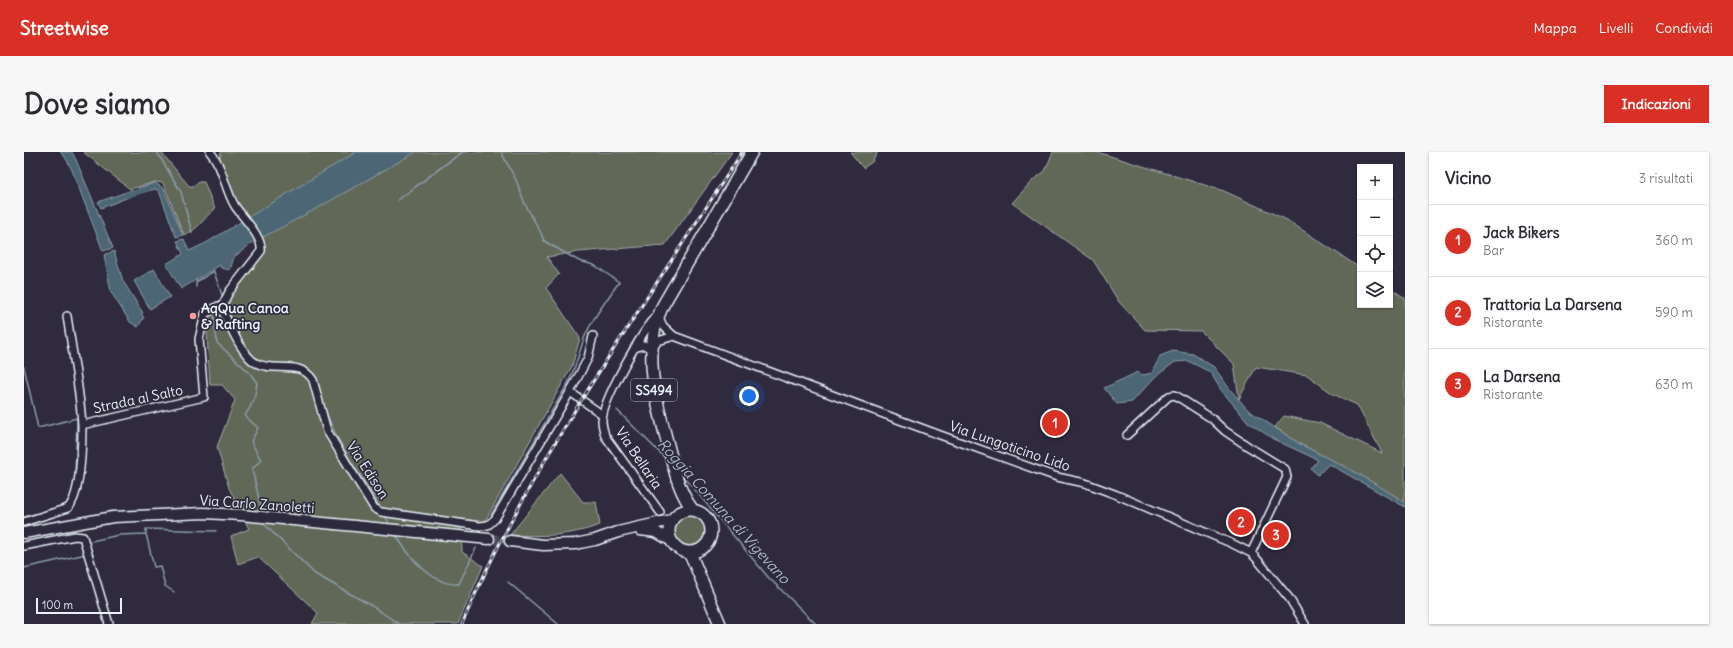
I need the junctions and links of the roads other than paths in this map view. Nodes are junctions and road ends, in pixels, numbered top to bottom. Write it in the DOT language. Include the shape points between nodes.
graph roads {
  1 [pos="210,152"];
  2 [pos="752,152"];
  3 [pos="217,156"];
  4 [pos="223,303"];
  5 [pos="658,315"];
  6 [pos="67,316"];
  7 [pos="593,336"];
  8 [pos="674,336"];
  9 [pos="639,339"];
  10 [pos="652,346"];
  11 [pos="635,347"];
  12 [pos="570,392"];
  13 [pos="603,415"];
  14 [pos="82,425"];
  15 [pos="1127,435"];
  16 [pos="678,481"];
  17 [pos="693,510"];
  18 [pos="660,512"];
  19 [pos="674,518"];
  20 [pos="24,522"];
  21 [pos="630,530"];
  22 [pos="24,534"];
  23 [pos="489,539"];
  24 [pos="670,540"];
  25 [pos="510,541"];
  26 [pos="24,546"];
  27 [pos="703,547"];
  28 [pos="688,552"];
  29 [pos="1251,553"];
  30 [pos="708,597"];
  31 [pos="110,624"];
  32 [pos="720,624"];
  33 [pos="1305,624"];
  1 -- 3 [label="street"];
  2 -- 5 [label="main road, SS494"];
  3 -- 4 [label="street" via="234,203 261,245 259,254"];
  4 -- 12 [label="street, Via Edison" via="247,356 256,363 299,369 309,374 313,380 327,431 374,508 383,512 488,525 495,519"];
  4 -- 14 [label="street, Strada al Salto" via="205,314 200,335 204,397"];
  5 -- 8 [label="street" via="663,326"];
  5 -- 9 [label="street, Via Bellaria"];
  5 -- 10 [label="main road, SS494"];
  6 -- 14 [label="street"];
  7 -- 12 [label="street, Via Edison" via="588,358"];
  8 -- 10 [label="street" via="658,341"];
  8 -- 29 [label="street, Via Lungoticino Lido" via="969,446 1117,495"];
  9 -- 10 [label="street" via="650,339"];
  9 -- 11 [label="street, Via Bellaria"];
  10 -- 11 [label="street" via="645,344"];
  10 -- 16 [label="main road, SS494" via="654,393"];
  11 -- 13 [label="street, Via Bellaria" via="613,388"];
  12 -- 13 [label="street"];
  13 -- 18 [label="street, Via Bellaria" via="605,436"];
  14 -- 20 [label="street, Strada al Salto" via="79,472 73,503 60,512"];
  15 -- 29 [label="street" via="1169,396 1175,395 1285,469 1287,476"];
  16 -- 17 [label="main road, SS494"];
  16 -- 19 [label="main road, SS494" via="679,504"];
  17 -- 19 [label="main road" via="687,510"];
  17 -- 27 [label="main road, SS494" via="705,516 710,525 710,537"];
  19 -- 21 [label="main road"];
  19 -- 24 [label="main road, SS494" via="668,530"];
  21 -- 24 [label="main road" via="656,532"];
  21 -- 25 [label="main road" via="575,544 543,545"];
  22 -- 23 [label="main road, Via Carlo Zanoletti" via="113,517 204,513"];
  24 -- 28 [label="main road" via="678,549"];
  26 -- 31 [label="street" via="75,536 82,537"];
  27 -- 28 [label="main road"];
  27 -- 30 [label="main road, SS494" via="700,563"];
  28 -- 30 [label="main road, SS494"];
  29 -- 33 [label="street, Via Lungoticino Lido" via="1289,598"];
  30 -- 32 [label="main road, SS494"];
}
